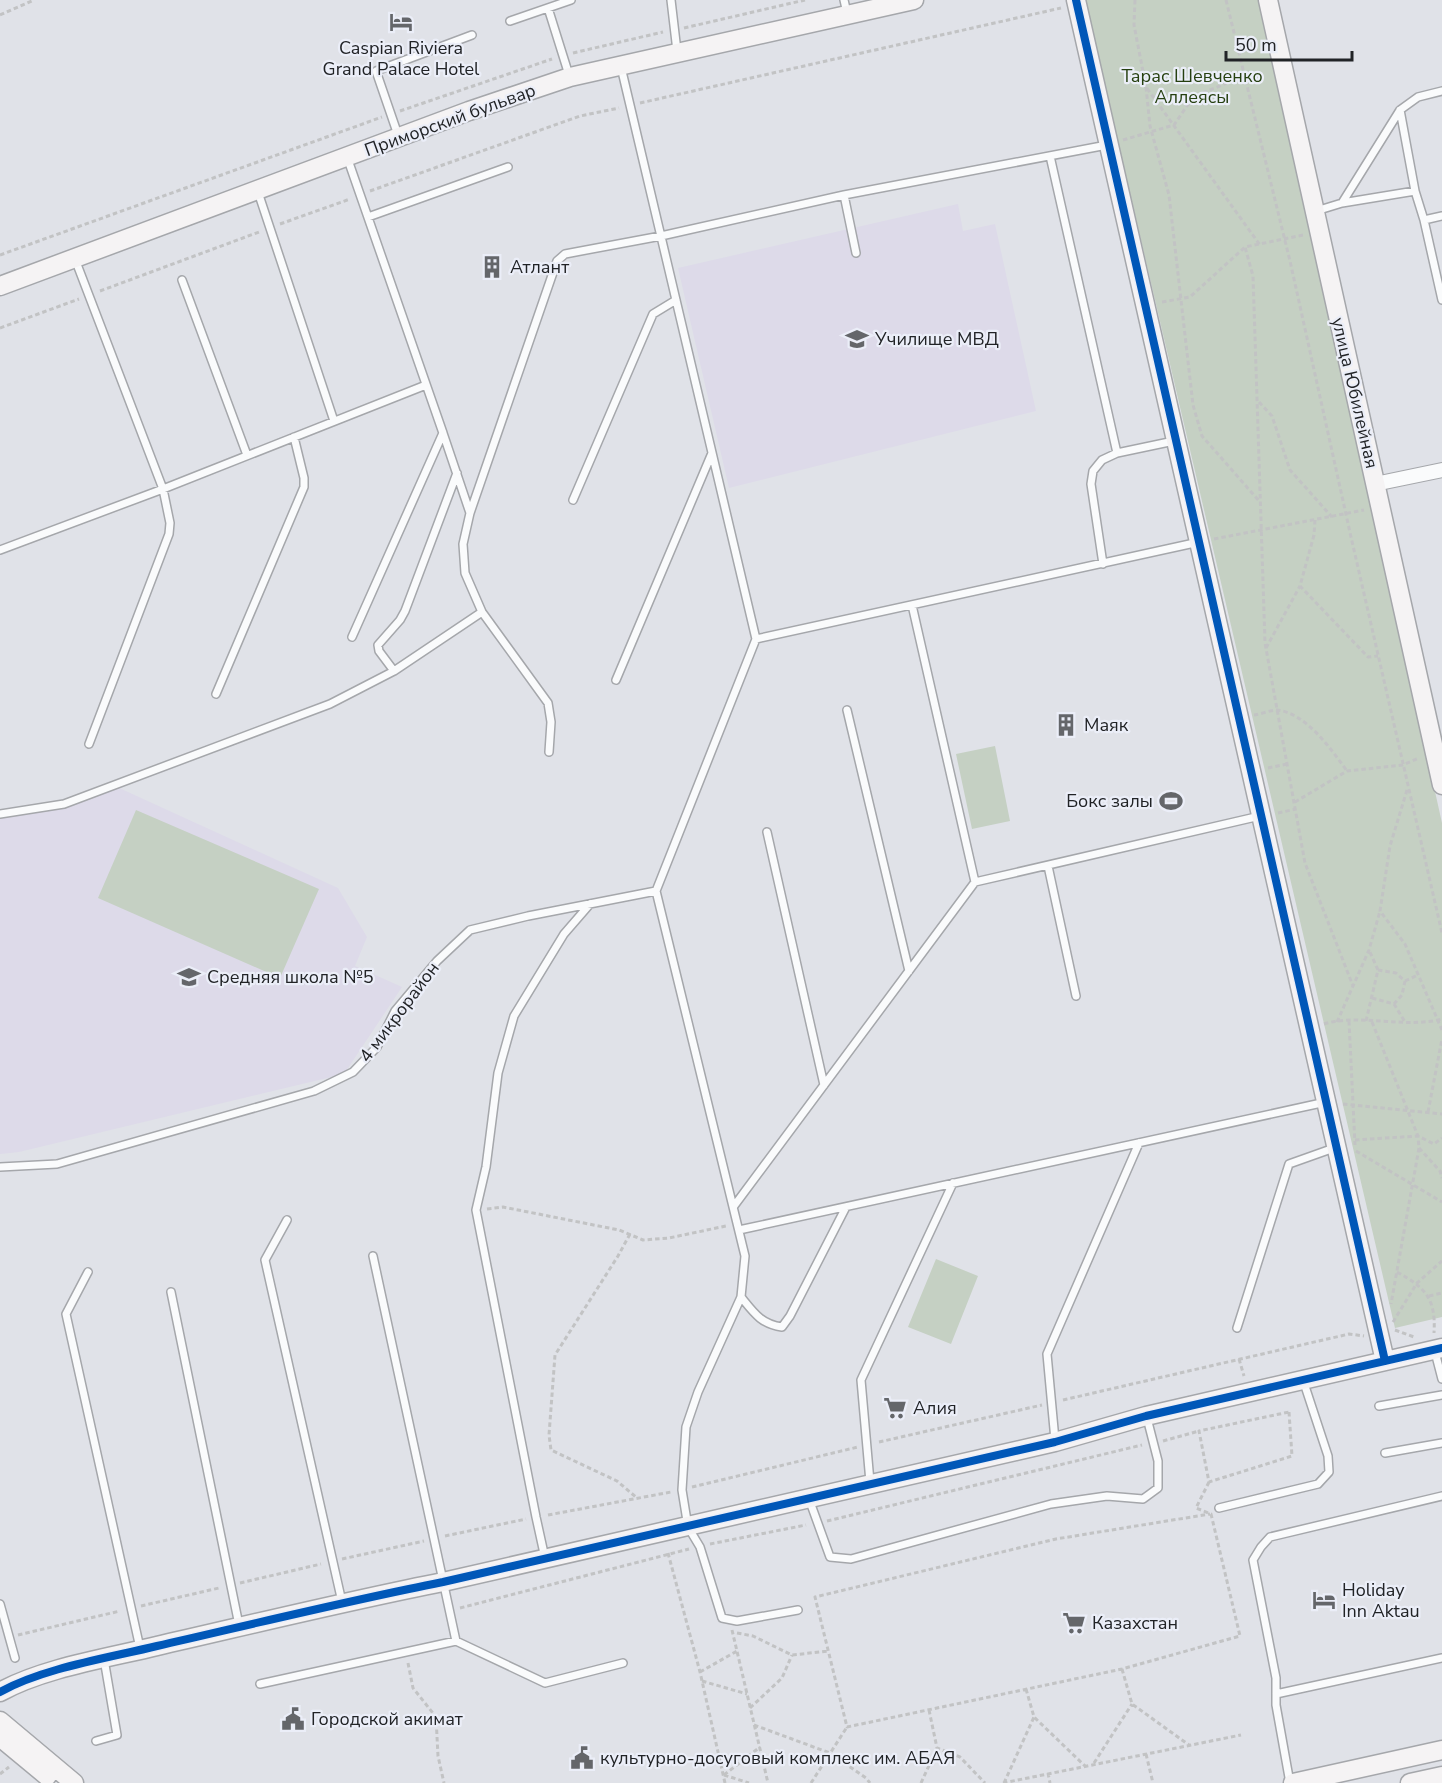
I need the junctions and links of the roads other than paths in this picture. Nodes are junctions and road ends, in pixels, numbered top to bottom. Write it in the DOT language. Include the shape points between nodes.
graph roads {
  1 [pos="571,0"];
  2 [pos="671,0"];
  3 [pos="914,0"];
  4 [pos="1268,0"];
  5 [pos="1076,2"];
  6 [pos="548,8"];
  7 [pos="846,8"];
  8 [pos="510,21"];
  9 [pos="472,35"];
  10 [pos="677,54"];
  11 [pos="621,66"];
  12 [pos="570,77"];
  13 [pos="1442,91"];
  14 [pos="1400,110"];
  15 [pos="399,137"];
  16 [pos="1108,145"];
  17 [pos="1050,156"];
  18 [pos="347,157"];
  19 [pos="508,167"];
  20 [pos="257,190"];
  21 [pos="1415,191"];
  22 [pos="844,195"];
  23 [pos="1342,203"];
  24 [pos="1315,212"];
  25 [pos="1442,216"];
  26 [pos="368,217"];
  27 [pos="1424,220"];
  28 [pos="660,236"];
  29 [pos="856,253"];
  30 [pos="75,258"];
  31 [pos="183,280"];
  32 [pos="0,286"];
  33 [pos="676,300"];
  34 [pos="1442,300"];
  35 [pos="426,385"];
  36 [pos="334,420"];
  37 [pos="443,433"];
  38 [pos="294,436"];
  39 [pos="1176,441"];
  40 [pos="712,453"];
  41 [pos="1117,453"];
  42 [pos="247,455"];
  43 [pos="1442,470"];
  44 [pos="457,473"];
  45 [pos="1375,484"];
  46 [pos="163,489"];
  47 [pos="573,500"];
  48 [pos="470,513"];
  49 [pos="1199,542"];
  50 [pos="0,550"];
  51 [pos="1103,564"];
  52 [pos="912,605"];
  53 [pos="482,612"];
  54 [pos="351,637"];
  55 [pos="756,639"];
  56 [pos="393,671"];
  57 [pos="616,680"];
  58 [pos="216,694"];
  59 [pos="847,710"];
  60 [pos="89,744"];
  61 [pos="549,752"];
  62 [pos="1441,777"];
  63 [pos="0,814"];
  64 [pos="1265,815"];
  65 [pos="766,832"];
  66 [pos="1048,866"];
  67 [pos="975,882"];
  68 [pos="656,891"];
  69 [pos="590,904"];
  70 [pos="909,971"];
  71 [pos="1076,996"];
  72 [pos="824,1085"];
  73 [pos="1326,1102"];
  74 [pos="1139,1143"];
  75 [pos="1337,1147"];
  76 [pos="0,1167"];
  77 [pos="953,1183"];
  78 [pos="734,1206"];
  79 [pos="846,1206"];
  80 [pos="287,1220"];
  81 [pos="739,1230"];
  82 [pos="373,1256"];
  83 [pos="88,1272"];
  84 [pos="171,1292"];
  85 [pos="741,1297"];
  86 [pos="1237,1328"];
  87 [pos="1439,1344"];
  88 [pos="1385,1361"];
  89 [pos="1442,1379"];
  90 [pos="1303,1380"];
  91 [pos="1442,1395"];
  92 [pos="1379,1406"];
  93 [pos="1146,1416"];
  94 [pos="1056,1442"];
  95 [pos="1442,1443"];
  96 [pos="1385,1453"];
  97 [pos="871,1485"];
  98 [pos="1442,1496"];
  99 [pos="809,1499"];
  100 [pos="1220,1508"];
  101 [pos="688,1527"];
  102 [pos="545,1558"];
  103 [pos="443,1582"];
  104 [pos="342,1602"];
  105 [pos="0,1604"];
  106 [pos="798,1610"];
  107 [pos="239,1627"];
  108 [pos="456,1641"];
  109 [pos="141,1650"];
  110 [pos="15,1658"];
  111 [pos="1442,1658"];
  112 [pos="104,1659"];
  113 [pos="623,1663"];
  114 [pos="260,1684"];
  115 [pos="0,1692"];
  116 [pos="1276,1694"];
  117 [pos="0,1721"];
  118 [pos="0,1737"];
  119 [pos="96,1741"];
  120 [pos="1442,1750"];
  121 [pos="1442,1776"];
  122 [pos="56,1783"];
  123 [pos="74,1783"];
  124 [pos="1292,1783"];
  125 [pos="1410,1783"];
  1 -- 6 [label="lane"];
  2 -- 10 [label="lane"];
  3 -- 7 [label="street, Приморский бульвар"];
  4 -- 24 [label="street, улица Юбилейная"];
  5 -- 16 [label="street"];
  6 -- 8 [label="lane"];
  6 -- 12 [label="lane"];
  7 -- 10 [label="street, Приморский бульвар"];
  9 -- 15 [label="lane" via="375,71"];
  10 -- 11 [label="street, Приморский бульвар"];
  11 -- 12 [label="street, Приморский бульвар"];
  11 -- 28 [label="lane"];
  12 -- 15 [label="street, Приморский бульвар"];
  13 -- 14 [label="lane" via="1418,97"];
  14 -- 21 [label="lane"];
  14 -- 23 [label="lane"];
  15 -- 18 [label="street, Приморский бульвар"];
  16 -- 17 [label="lane"];
  16 -- 39 [label="street"];
  17 -- 22 [label="lane"];
  17 -- 41 [label="lane"];
  18 -- 20 [label="street, Приморский бульвар"];
  18 -- 26 [label="lane"];
  19 -- 26 [label="lane"];
  20 -- 30 [label="street, Приморский бульвар"];
  20 -- 36 [label="lane"];
  21 -- 23 [label="lane"];
  21 -- 27 [label="lane"];
  22 -- 28 [label="lane"];
  22 -- 29 [label="lane"];
  23 -- 24 [label="lane"];
  24 -- 45 [label="street, улица Юбилейная"];
  25 -- 27 [label="lane"];
  26 -- 35 [label="lane"];
  27 -- 34 [label="lane"];
  28 -- 33 [label="lane"];
  28 -- 48 [label="lane" via="565,254 557,261"];
  30 -- 32 [label="street, Приморский бульвар"];
  30 -- 46 [label="lane"];
  31 -- 42 [label="lane"];
  33 -- 40 [label="lane"];
  33 -- 47 [label="lane" via="653,315"];
  35 -- 36 [label="lane"];
  35 -- 37 [label="lane"];
  36 -- 38 [label="lane"];
  37 -- 44 [label="lane"];
  37 -- 54 [label="lane"];
  38 -- 42 [label="lane"];
  38 -- 58 [label="lane" via="304,487"];
  39 -- 41 [label="lane"];
  39 -- 49 [label="street"];
  40 -- 55 [label="lane"];
  40 -- 57 [label="lane"];
  41 -- 51 [label="lane" via="1102,460 1093,471 1090,484"];
  42 -- 46 [label="lane"];
  43 -- 45 [label="street"];
  44 -- 48 [label="lane"];
  44 -- 56 [label="lane" via="405,611 378,645"];
  45 -- 62 [label="street, улица Юбилейная"];
  46 -- 50 [label="lane"];
  46 -- 60 [label="lane" via="169,534"];
  48 -- 53 [label="lane" via="463,544 465,573"];
  49 -- 51 [label="lane"];
  49 -- 64 [label="street"];
  51 -- 52 [label="lane"];
  52 -- 55 [label="lane"];
  52 -- 67 [label="lane"];
  53 -- 56 [label="lane"];
  53 -- 61 [label="lane" via="548,703"];
  55 -- 68 [label="lane"];
  56 -- 63 [label="lane" via="330,704 74,800"];
  59 -- 70 [label="lane"];
  64 -- 66 [label="lane"];
  64 -- 73 [label="street"];
  65 -- 72 [label="lane"];
  66 -- 67 [label="lane"];
  66 -- 71 [label="lane"];
  67 -- 70 [label="lane"];
  68 -- 69 [label="lane, 4 микрорайон"];
  68 -- 78 [label="lane"];
  69 -- 76 [label="lane, 4 микрорайон" via="470,930 437,961 395,1011 376,1047 353,1072 314,1090 57,1164"];
  69 -- 102 [label="lane" via="564,934 514,1016 498,1073 486,1167 476,1210"];
  70 -- 72 [label="lane"];
  72 -- 78 [label="lane"];
  73 -- 74 [label="lane"];
  73 -- 75 [label="street"];
  74 -- 77 [label="lane"];
  74 -- 94 [label="lane" via="1047,1354"];
  75 -- 86 [label="lane" via="1289,1164"];
  75 -- 88 [label="street"];
  77 -- 79 [label="lane"];
  77 -- 97 [label="lane" via="861,1380"];
  78 -- 81 [label="lane"];
  79 -- 81 [label="lane"];
  79 -- 85 [label="lane" via="782,1327 760,1320"];
  80 -- 104 [label="lane" via="265,1260"];
  81 -- 85 [label="lane" via="745,1256"];
  82 -- 103 [label="lane"];
  83 -- 109 [label="lane" via="66,1314"];
  84 -- 107 [label="lane"];
  85 -- 101 [label="lane" via="686,1426 682,1490"];
  87 -- 88 [label="street"];
  87 -- 89 [label="lane"];
  88 -- 90 [label="street"];
  90 -- 93 [label="street"];
  90 -- 100 [label="lane" via="1328,1456 1329,1472 1318,1484"];
  91 -- 92 [label="lane"];
  93 -- 94 [label="street"];
  93 -- 99 [label="lane" via="1158,1461 1158,1488 1143,1499 1107,1496 1051,1504 851,1559 830,1557"];
  94 -- 97 [label="street"];
  95 -- 96 [label="lane"];
  97 -- 99 [label="street"];
  98 -- 116 [label="lane" via="1270,1537 1261,1547 1253,1560"];
  99 -- 101 [label="street"];
  101 -- 102 [label="street"];
  101 -- 106 [label="lane" via="700,1547 722,1618 737,1622"];
  102 -- 103 [label="street"];
  103 -- 104 [label="street"];
  103 -- 108 [label="lane"];
  104 -- 107 [label="street"];
  105 -- 110 [label="lane"];
  107 -- 109 [label="street"];
  108 -- 113 [label="lane" via="545,1683"];
  108 -- 114 [label="lane"];
  109 -- 112 [label="street"];
  111 -- 116 [label="lane"];
  112 -- 115 [label="street" via="22,1679"];
  112 -- 119 [label="lane" via="117,1735"];
  116 -- 124 [label="lane"];
  117 -- 123 [label="street"];
  118 -- 122 [label="street"];
  120 -- 124 [label="street"];
  121 -- 125 [label="street"];
}
